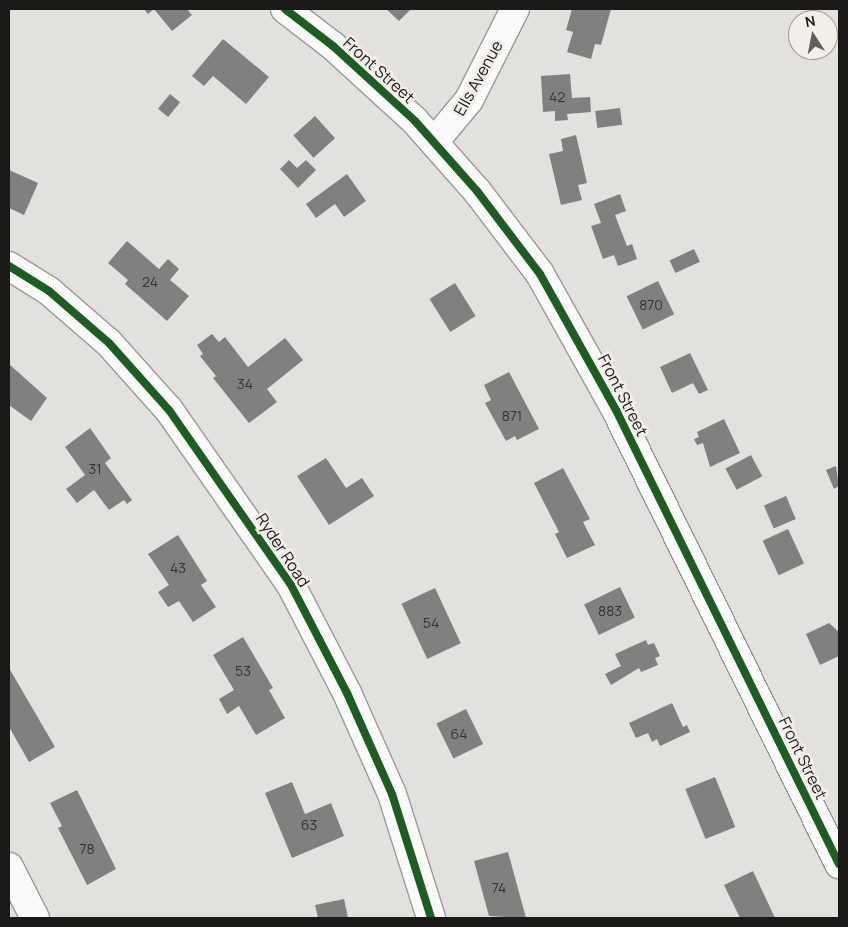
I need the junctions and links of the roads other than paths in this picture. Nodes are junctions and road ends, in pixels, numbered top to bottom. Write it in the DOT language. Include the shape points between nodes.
graph roads {
  1 [pos="285,9"];
  2 [pos="514,9"];
  3 [pos="434,142"];
  4 [pos="9,266"];
  5 [pos="839,864"];
  6 [pos="10,872"];
  7 [pos="35,918"];
  8 [pos="431,918"];
  1 -- 3 [label="street, Front Street" via="376,84"];
  2 -- 3 [label="street, Ells Avenue" via="469,100"];
  3 -- 5 [label="street, Front Street" via="520,245 575,333"];
  4 -- 8 [label="street, Ryder Road" via="49,291 109,342 169,410 291,585 347,693 392,794"];
  6 -- 7 [label="street"];
}
